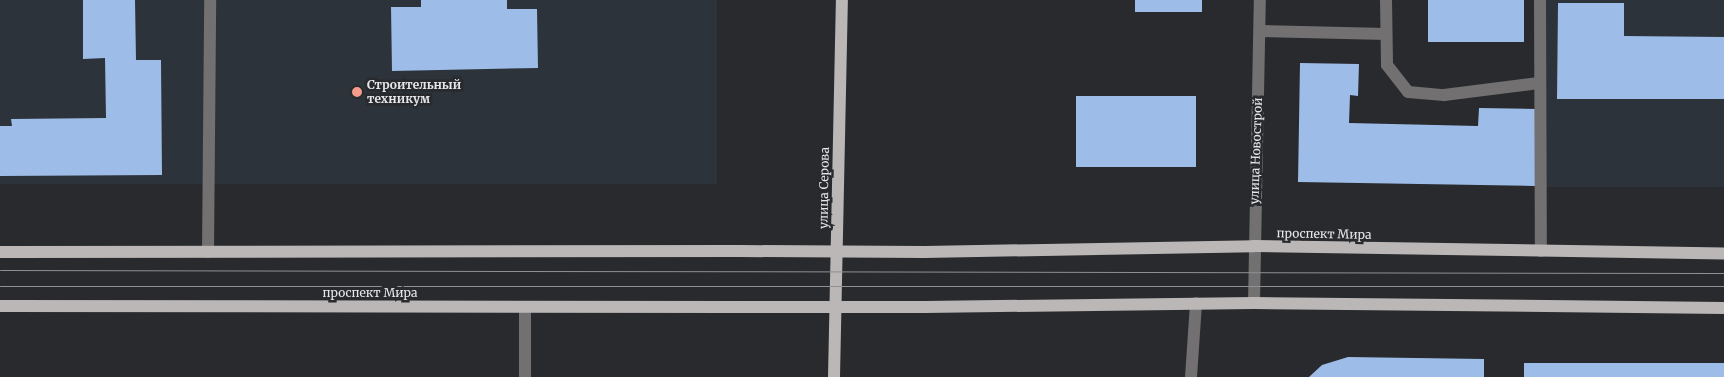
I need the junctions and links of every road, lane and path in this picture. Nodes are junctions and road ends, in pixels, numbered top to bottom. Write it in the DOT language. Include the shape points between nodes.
graph roads {
  1 [pos="210,0"];
  2 [pos="842,0"];
  3 [pos="1260,0"];
  4 [pos="1386,0"];
  5 [pos="1540,0"];
  6 [pos="1260,31"];
  7 [pos="1386,34"];
  8 [pos="1539,83"];
  9 [pos="1254,246"];
  10 [pos="0,252"];
  11 [pos="208,252"];
  12 [pos="1541,252"];
  13 [pos="1724,252"];
  14 [pos="1196,303"];
  15 [pos="1254,303"];
  16 [pos="0,306"];
  17 [pos="525,307"];
  18 [pos="1724,308"];
  19 [pos="525,377"];
  20 [pos="834,377"];
  21 [pos="1191,377"];
  1 -- 11 [label="street"];
  2 -- 20 [label="main road, улица Серова"];
  3 -- 6 [label="street, улица Новострой"];
  4 -- 7 [label="street"];
  5 -- 8 [label="street"];
  6 -- 7 [label="street"];
  6 -- 9 [label="street, улица Новострой"];
  7 -- 8 [label="street" via="1387,64 1408,92 1444,95"];
  8 -- 12 [label="street"];
  9 -- 11 [label="main road, проспект Мира, bridge" via="924,252"];
  9 -- 12 [label="main road, проспект Мира"];
  9 -- 15 [label="street, улица Новострой"];
  10 -- 11 [label="main road"];
  12 -- 13 [label="main road, проспект Мира"];
  14 -- 15 [label="main road"];
  14 -- 17 [label="main road, проспект Мира, bridge"];
  14 -- 21 [label="street"];
  15 -- 18 [label="main road"];
  16 -- 17 [label="main road, проспект Мира"];
  17 -- 19 [label="street"];
}
